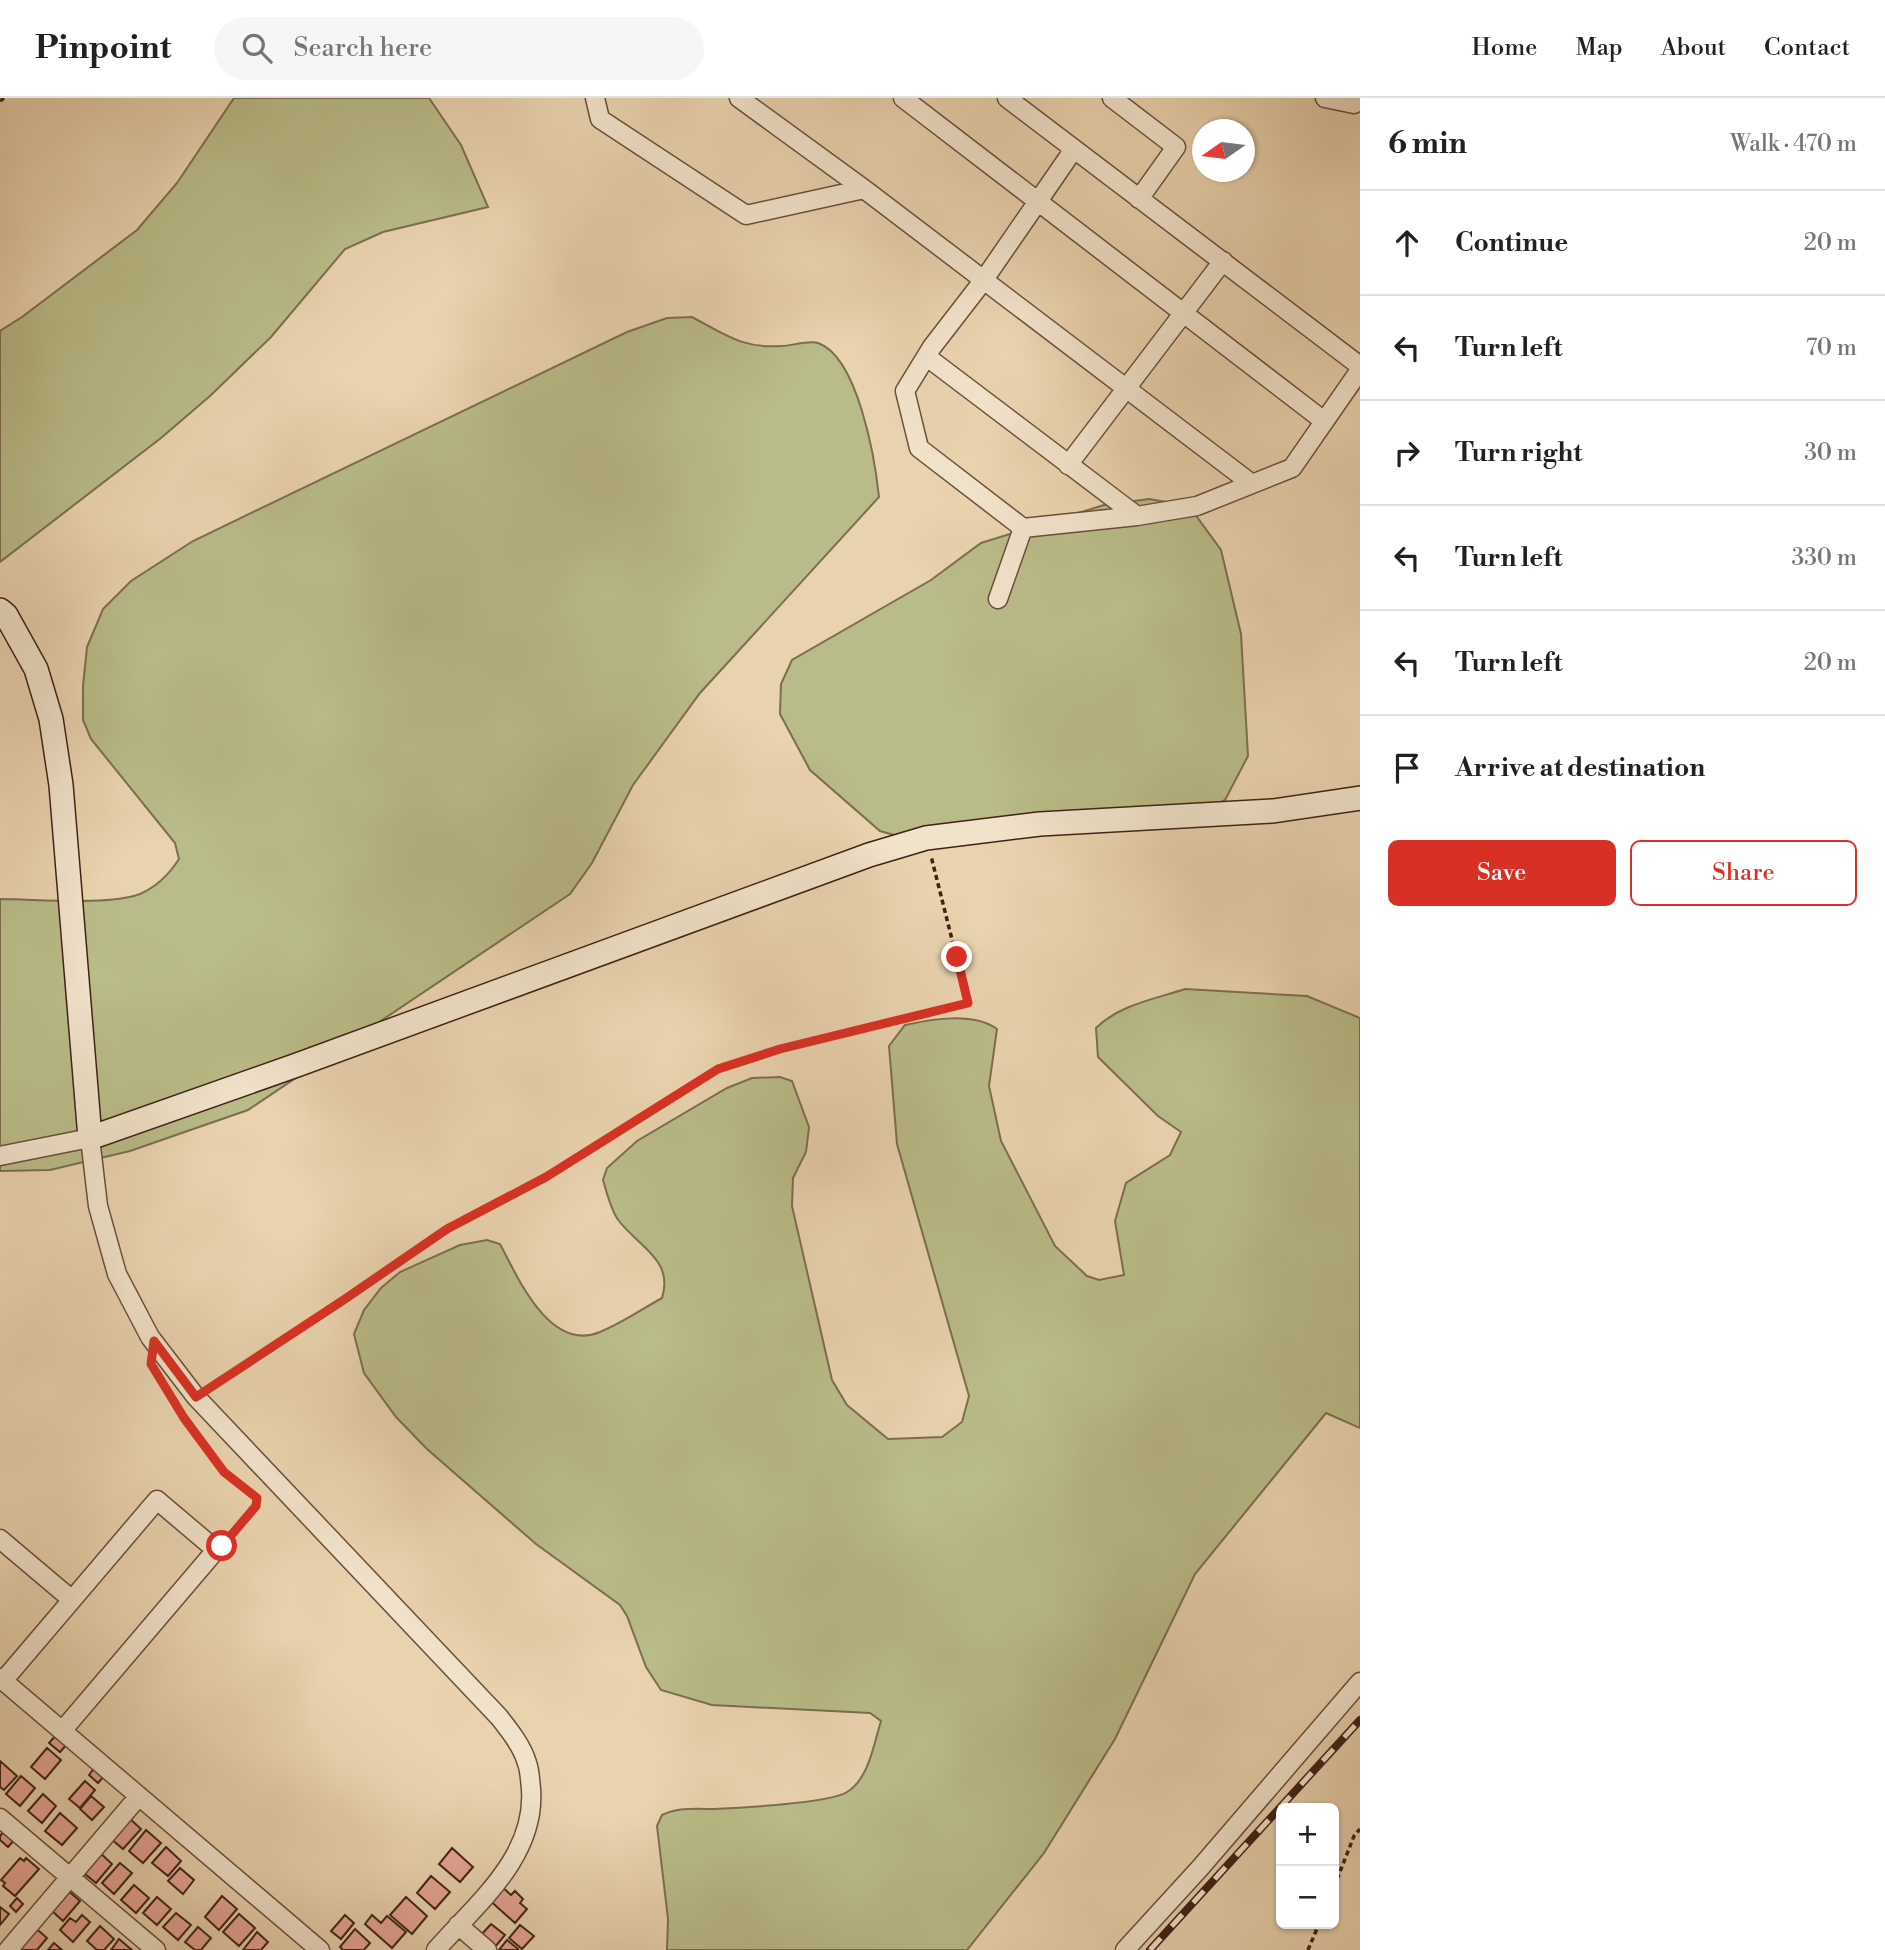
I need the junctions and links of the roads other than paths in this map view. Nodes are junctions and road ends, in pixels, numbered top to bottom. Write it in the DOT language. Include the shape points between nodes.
graph roads {
  1 [pos="595,98"];
  2 [pos="903,98"];
  3 [pos="1007,98"];
  4 [pos="1112,98"];
  5 [pos="1325,98"];
  6 [pos="751,102"];
  7 [pos="1354,104"];
  8 [pos="1074,149"];
  9 [pos="864,189"];
  10 [pos="1139,199"];
  11 [pos="1036,202"];
  12 [pos="1223,261"];
  13 [pos="983,281"];
  14 [pos="1183,314"];
  15 [pos="927,356"];
  16 [pos="1360,368"];
  17 [pos="1126,389"];
  18 [pos="1324,421"];
  19 [pos="1068,465"];
  20 [pos="1252,484"];
  21 [pos="1137,516"];
  22 [pos="1023,528"];
  23 [pos="998,599"];
  24 [pos="0,610"];
  25 [pos="1360,798"];
  26 [pos="90,1138"];
  27 [pos="0,1156"];
  28 [pos="0,1539"];
  29 [pos="71,1599"];
  30 [pos="1,1680"];
  31 [pos="1360,1682"];
  32 [pos="62,1731"];
  33 [pos="139,1796"];
  34 [pos="0,1818"];
  35 [pos="69,1876"];
  36 [pos="457,1925"];
  37 [pos="8,1950"];
  38 [pos="156,1950"];
  39 [pos="320,1950"];
  40 [pos="436,1950"];
  41 [pos="487,1950"];
  42 [pos="1125,1950"];
  1 -- 9 [label="street" via="600,119 746,215"];
  2 -- 11 [label="street"];
  3 -- 8 [label="street"];
  4 -- 10 [label="street" via="1176,146"];
  5 -- 7 [label="street"];
  6 -- 9 [label="street"];
  8 -- 10 [label="street"];
  8 -- 11 [label="street"];
  9 -- 13 [label="street"];
  10 -- 12 [label="street"];
  11 -- 13 [label="street"];
  11 -- 14 [label="street"];
  12 -- 14 [label="street"];
  12 -- 16 [label="street"];
  13 -- 15 [label="street"];
  13 -- 17 [label="street"];
  14 -- 17 [label="street"];
  14 -- 18 [label="street"];
  15 -- 19 [label="street"];
  15 -- 22 [label="street" via="905,391 919,448"];
  16 -- 18 [label="street"];
  17 -- 19 [label="street"];
  17 -- 20 [label="street"];
  18 -- 20 [label="street" via="1292,468"];
  19 -- 21 [label="street"];
  20 -- 21 [label="street" via="1196,506"];
  21 -- 22 [label="street"];
  22 -- 23 [label="street"];
  24 -- 26 [label="street" via="36,669 51,719 61,785"];
  25 -- 26 [label="street" via="1273,811 1040,824 926,838"];
  26 -- 27 [label="street"];
  26 -- 36 [label="street" via="98,1206 117,1274 150,1337 196,1397 499,1717 521,1749 528,1765 530,1823 512,1863"];
  28 -- 29 [label="street"];
  29 -- 30 [label="street"];
  29 -- 32 [label="street" via="157,1500 216,1550"];
  30 -- 32 [label="street"];
  31 -- 42 [label="street"];
  32 -- 33 [label="street"];
  33 -- 35 [label="street"];
  33 -- 39 [label="street"];
  34 -- 35 [label="street"];
  35 -- 37 [label="street"];
  35 -- 38 [label="street"];
  36 -- 40 [label="street"];
  36 -- 41 [label="street"];
}
